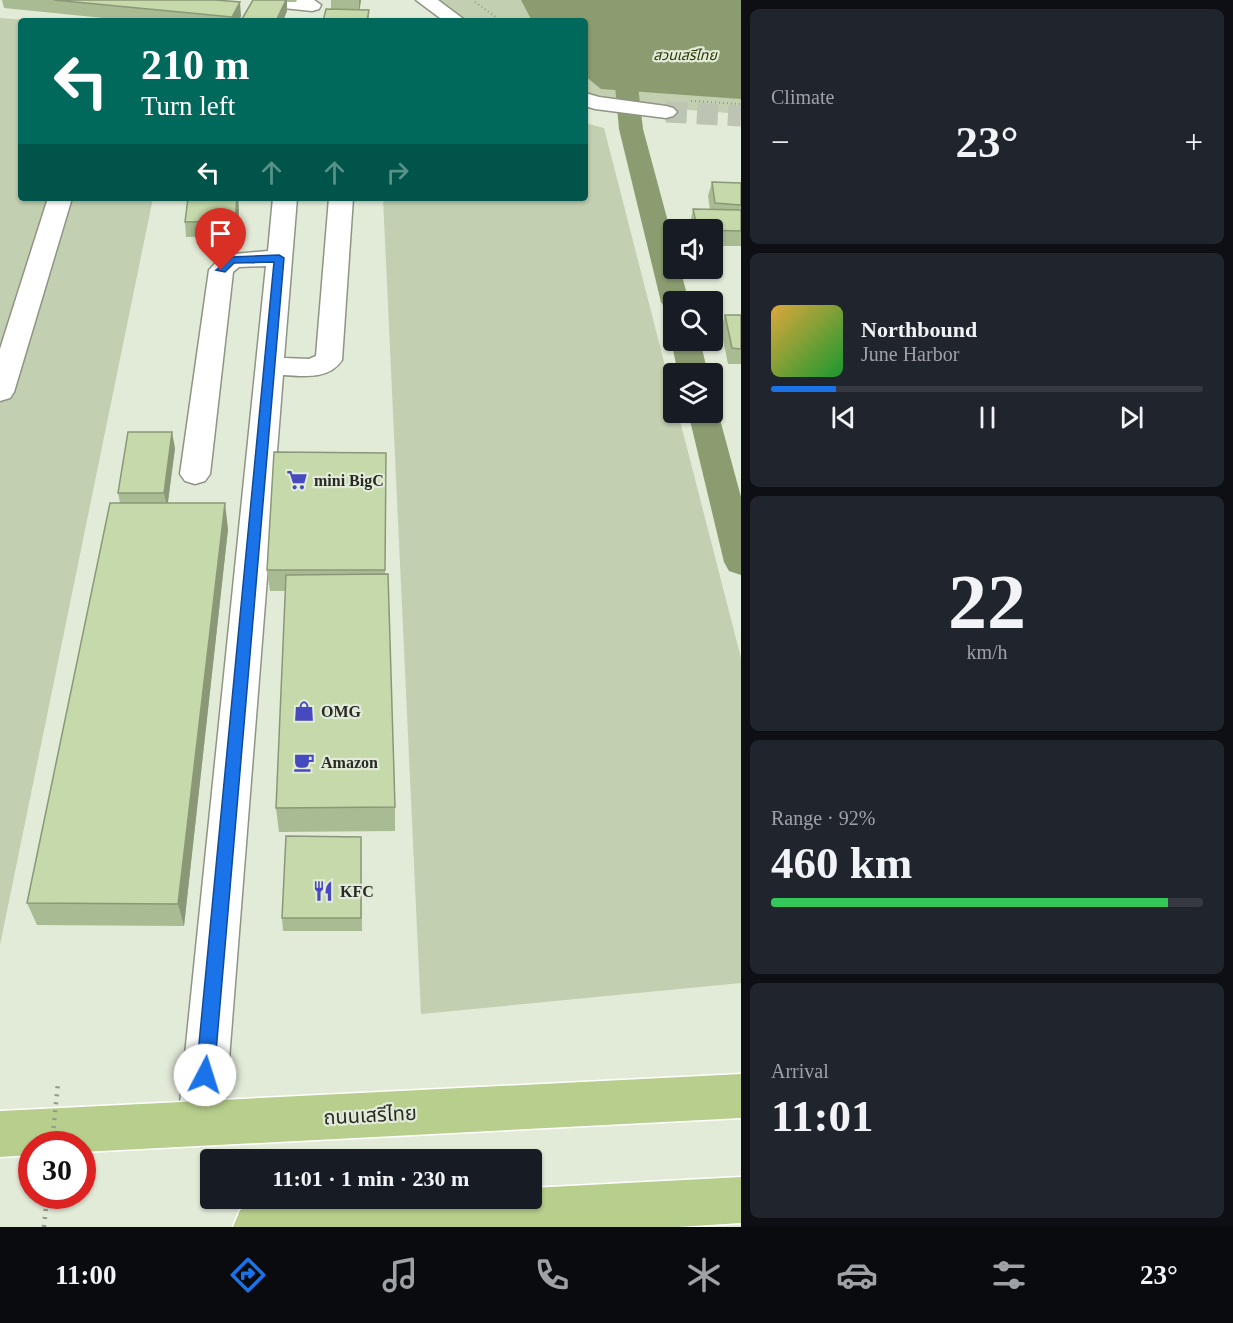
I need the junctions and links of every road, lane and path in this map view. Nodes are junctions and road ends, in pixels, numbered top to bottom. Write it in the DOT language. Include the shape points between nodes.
graph roads {
  1 [pos="264,0"];
  2 [pos="425,0"];
  3 [pos="472,0"];
  4 [pos="311,9"];
  5 [pos="452,18"];
  6 [pos="497,18"];
  7 [pos="590,101"];
  8 [pos="666,112"];
  9 [pos="59,201"];
  10 [pos="285,201"];
  11 [pos="341,201"];
  12 [pos="279,258"];
  13 [pos="269,366"];
  14 [pos="0,392"];
  15 [pos="195,474"];
  16 [pos="58,1083"];
  17 [pos="741,1096"];
  18 [pos="201,1123"];
  19 [pos="53,1131"];
  20 [pos="0,1134"];
  21 [pos="741,1200"];
  22 [pos="46,1209"];
  23 [pos="598,1217"];
  24 [pos="44,1227"];
  25 [pos="257,1227"];
  1 -- 4 [label="street"];
  2 -- 5 [label="street"];
  3 -- 6 [label="path"];
  7 -- 8 [label="street"];
  9 -- 14 [label="street"];
  10 -- 12 [label="street"];
  11 -- 13 [label="street" via="329,360 314,368"];
  12 -- 13 [label="street"];
  12 -- 15 [label="street" via="232,260 221,270"];
  13 -- 18 [label="street"];
  16 -- 19 [label="path, bridge"];
  17 -- 18 [label="main road, ถนนเสรีไทย"];
  18 -- 20 [label="main road, ถนนเสรีไทย"];
  21 -- 23 [label="main road"];
  22 -- 24 [label="path"];
  23 -- 25 [label="main road"];
}
